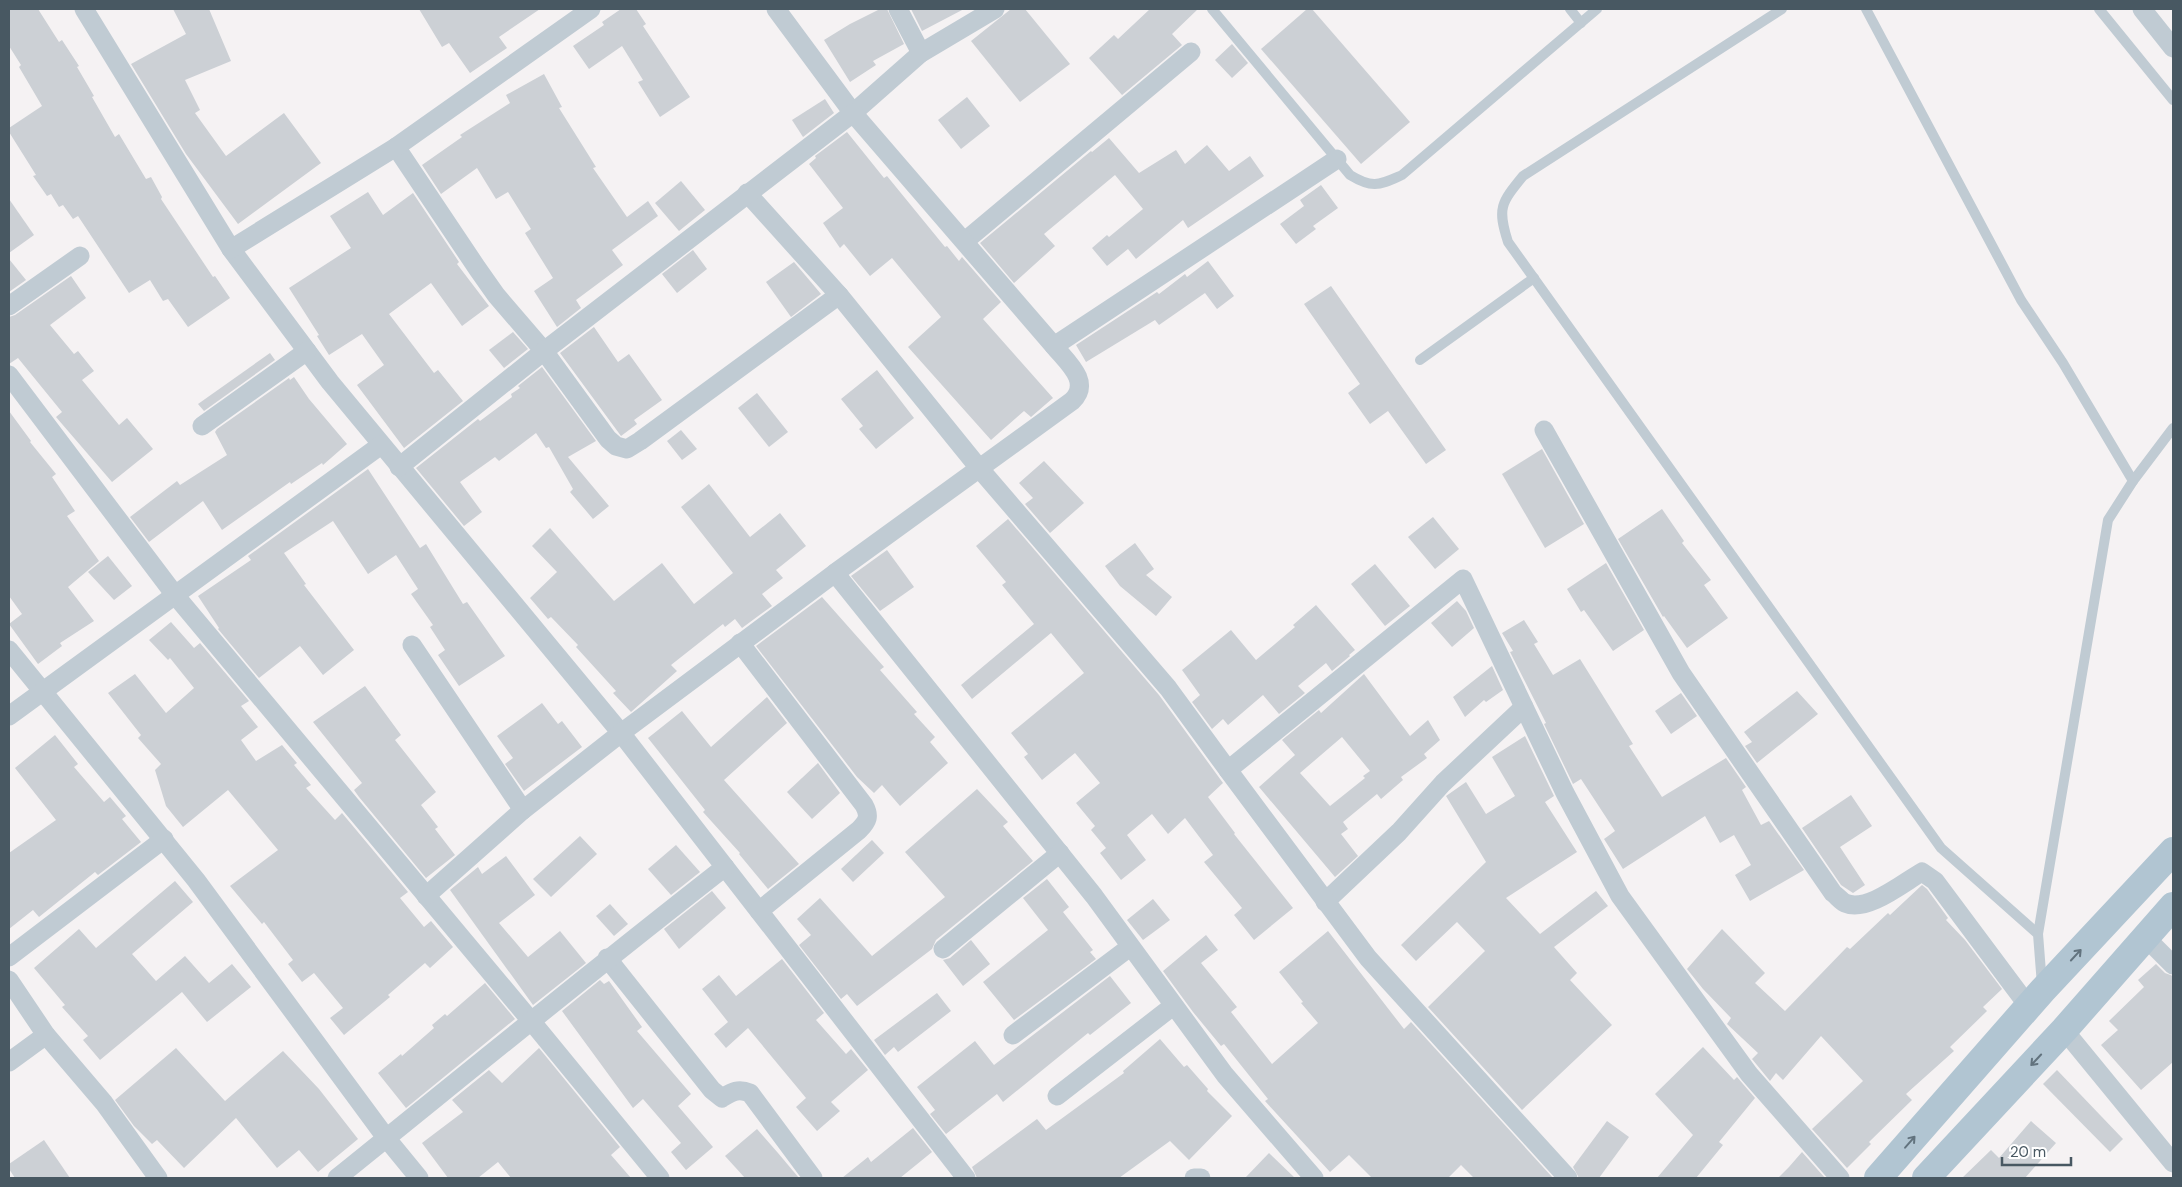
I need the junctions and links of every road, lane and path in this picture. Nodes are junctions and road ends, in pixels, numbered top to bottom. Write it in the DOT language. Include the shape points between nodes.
graph roads {
  1 [pos="84,9"];
  2 [pos="591,9"];
  3 [pos="776,9"];
  4 [pos="898,9"];
  5 [pos="995,9"];
  6 [pos="1212,9"];
  7 [pos="1570,9"];
  8 [pos="1597,9"];
  9 [pos="1782,9"];
  10 [pos="1866,9"];
  11 [pos="2099,9"];
  12 [pos="2142,9"];
  13 [pos="1582,23"];
  14 [pos="2173,48"];
  15 [pos="1191,52"];
  16 [pos="921,53"];
  17 [pos="2173,100"];
  18 [pos="853,113"];
  19 [pos="396,147"];
  20 [pos="1337,159"];
  21 [pos="747,194"];
  22 [pos="965,241"];
  23 [pos="231,249"];
  24 [pos="80,256"];
  25 [pos="1534,278"];
  26 [pos="839,295"];
  27 [pos="9,306"];
  28 [pos="1054,346"];
  29 [pos="544,351"];
  30 [pos="307,352"];
  31 [pos="1420,360"];
  32 [pos="9,375"];
  33 [pos="202,426"];
  34 [pos="2173,428"];
  35 [pos="1544,430"];
  36 [pos="381,445"];
  37 [pos="399,467"];
  38 [pos="979,468"];
  39 [pos="2133,481"];
  40 [pos="835,573"];
  41 [pos="175,595"];
  42 [pos="740,643"];
  43 [pos="412,645"];
  44 [pos="9,650"];
  45 [pos="42,692"];
  46 [pos="1524,707"];
  47 [pos="9,716"];
  48 [pos="621,733"];
  49 [pos="1228,770"];
  50 [pos="523,810"];
  51 [pos="164,839"];
  52 [pos="2173,851"];
  53 [pos="1060,853"];
  54 [pos="725,867"];
  55 [pos="426,896"];
  56 [pos="1325,902"];
  57 [pos="2173,906"];
  58 [pos="759,911"];
  59 [pos="2038,934"];
  60 [pos="2145,937"];
  61 [pos="1130,947"];
  62 [pos="943,949"];
  63 [pos="9,957"];
  64 [pos="607,958"];
  65 [pos="2173,965"];
  66 [pos="9,980"];
  67 [pos="2036,999"];
  68 [pos="1173,1006"];
  69 [pos="532,1022"];
  70 [pos="2064,1030"];
  71 [pos="46,1035"];
  72 [pos="1013,1035"];
  73 [pos="9,1062"];
  74 [pos="1057,1096"];
  75 [pos="387,1138"];
  76 [pos="2173,1163"];
  77 [pos="158,1178"];
  78 [pos="337,1178"];
  79 [pos="419,1178"];
  80 [pos="660,1178"];
  81 [pos="813,1178"];
  82 [pos="966,1178"];
  83 [pos="1194,1178"];
  84 [pos="1201,1178"];
  85 [pos="1314,1178"];
  86 [pos="1568,1178"];
  87 [pos="1840,1178"];
  88 [pos="1878,1178"];
  89 [pos="1926,1178"];
  1 -- 23 [label="street"];
  2 -- 19 [label="street"];
  3 -- 18 [label="street"];
  4 -- 16 [label="street"];
  5 -- 16 [label="street"];
  6 -- 20 [label="lane"];
  7 -- 13 [label="lane"];
  8 -- 13 [label="lane"];
  9 -- 25 [label="lane" via="1523,176 1503,201 1502,222 1508,242"];
  10 -- 39 [label="lane" via="2021,300 2063,363"];
  11 -- 17 [label="lane"];
  12 -- 14 [label="street"];
  13 -- 20 [label="lane" via="1402,176 1382,183 1364,184 1350,175"];
  15 -- 22 [label="street"];
  16 -- 18 [label="street"];
  18 -- 21 [label="street"];
  18 -- 22 [label="street"];
  19 -- 23 [label="street"];
  19 -- 29 [label="street" via="496,295"];
  20 -- 28 [label="street"];
  21 -- 26 [label="street"];
  21 -- 29 [label="street"];
  22 -- 28 [label="street"];
  23 -- 30 [label="street"];
  24 -- 27 [label="street"];
  25 -- 31 [label="lane"];
  25 -- 59 [label="lane" via="1941,848"];
  26 -- 29 [label="street" via="627,449 608,439"];
  26 -- 38 [label="street"];
  28 -- 38 [label="street" via="1078,376 1082,385 1078,395"];
  29 -- 37 [label="street"];
  30 -- 33 [label="street"];
  30 -- 36 [label="street"];
  32 -- 41 [label="street"];
  34 -- 39 [label="lane"];
  35 -- 67 [label="street" via="1681,673 1833,893 1845,903 1860,905 1888,894 1922,872 1935,881"];
  36 -- 37 [label="street"];
  36 -- 41 [label="street"];
  37 -- 48 [label="street"];
  38 -- 40 [label="street"];
  38 -- 49 [label="street" via="1168,688"];
  39 -- 59 [label="lane" via="2108,520"];
  40 -- 42 [label="street"];
  40 -- 53 [label="street"];
  41 -- 45 [label="street"];
  41 -- 55 [label="street"];
  42 -- 48 [label="street"];
  42 -- 58 [label="street" via="868,813 867,822 859,830"];
  43 -- 50 [label="street"];
  44 -- 45 [label="street"];
  45 -- 47 [label="street"];
  45 -- 51 [label="street"];
  46 -- 49 [label="street" via="1463,579"];
  46 -- 56 [label="street"];
  46 -- 87 [label="street" via="1620,896 1748,1074"];
  48 -- 50 [label="street"];
  48 -- 54 [label="street"];
  49 -- 56 [label="street"];
  50 -- 55 [label="street"];
  51 -- 63 [label="street"];
  51 -- 75 [label="street"];
  67 -- 52 [label="main road, one-way"];
  53 -- 61 [label="street"];
  53 -- 62 [label="street"];
  54 -- 58 [label="street"];
  54 -- 64 [label="street"];
  55 -- 69 [label="street"];
  56 -- 86 [label="street" via="1368,958"];
  57 -- 60 [label="main road"];
  58 -- 82 [label="street"];
  59 -- 67 [label="lane"];
  60 -- 65 [label="street"];
  60 -- 70 [label="main road"];
  61 -- 68 [label="street"];
  61 -- 72 [label="street"];
  64 -- 69 [label="street"];
  64 -- 81 [label="street" via="712,1090 722,1098 734,1091 750,1093"];
  66 -- 71 [label="street"];
  88 -- 67 [label="main road, one-way"];
  68 -- 74 [label="street"];
  68 -- 85 [label="street" via="1225,1075"];
  69 -- 75 [label="street"];
  69 -- 80 [label="street"];
  70 -- 76 [label="street"];
  70 -- 89 [label="main road, one-way"];
  71 -- 73 [label="street"];
  71 -- 77 [label="street" via="104,1103"];
  75 -- 78 [label="street"];
  75 -- 79 [label="street"];
  83 -- 84 [label="street"];
}
